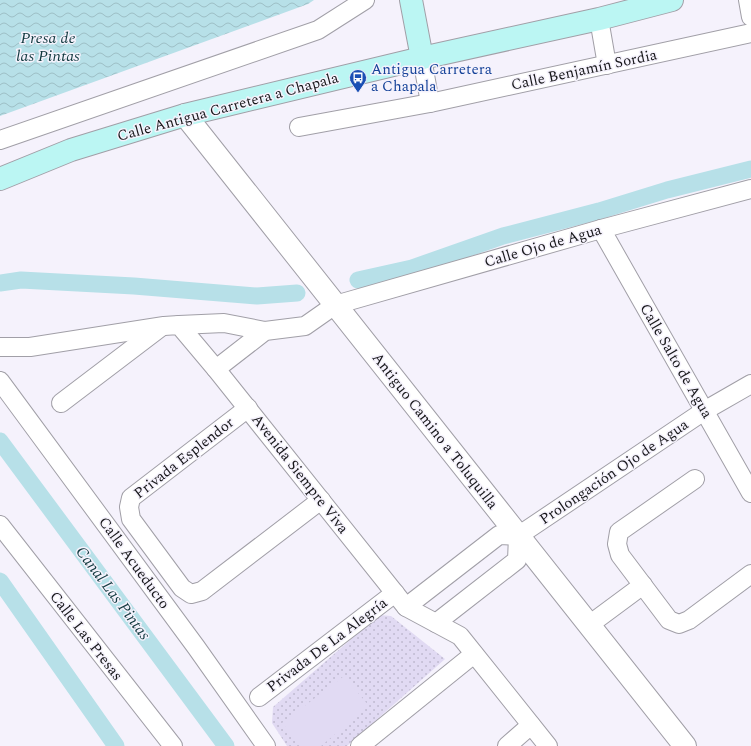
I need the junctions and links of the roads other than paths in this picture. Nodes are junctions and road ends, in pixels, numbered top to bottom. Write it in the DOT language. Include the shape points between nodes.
graph roads {
  1 [pos="365,0"];
  2 [pos="411,0"];
  3 [pos="672,0"];
  4 [pos="748,0"];
  5 [pos="751,18"];
  6 [pos="598,19"];
  7 [pos="751,34"];
  8 [pos="422,58"];
  9 [pos="607,65"];
  10 [pos="430,103"];
  11 [pos="185,115"];
  12 [pos="299,127"];
  13 [pos="0,140"];
  14 [pos="0,179"];
  15 [pos="751,190"];
  16 [pos="601,229"];
  17 [pos="335,305"];
  18 [pos="172,325"];
  19 [pos="265,331"];
  20 [pos="0,348"];
  21 [pos="216,369"];
  22 [pos="0,381"];
  23 [pos="751,384"];
  24 [pos="61,403"];
  25 [pos="248,408"];
  26 [pos="704,411"];
  27 [pos="695,479"];
  28 [pos="751,493"];
  29 [pos="321,500"];
  30 [pos="0,525"];
  31 [pos="518,536"];
  32 [pos="751,574"];
  33 [pos="643,585"];
  34 [pos="394,593"];
  35 [pos="406,607"];
  36 [pos="436,623"];
  37 [pos="589,625"];
  38 [pos="474,654"];
  39 [pos="259,697"];
  40 [pos="532,726"];
  41 [pos="173,746"];
  42 [pos="266,746"];
  43 [pos="360,746"];
  44 [pos="507,746"];
  45 [pos="548,746"];
  46 [pos="686,746"];
  1 -- 13 [label="street" via="318,30"];
  2 -- 8 [label="main road"];
  3 -- 6 [label="main road, Calle Antigua Carretera a Chapala"];
  4 -- 5 [label="street"];
  6 -- 8 [label="main road, Calle Antigua Carretera a Chapala"];
  6 -- 9 [label="street"];
  7 -- 9 [label="street, Calle Benjamín Sordia"];
  8 -- 10 [label="street"];
  8 -- 11 [label="main road, Calle Antigua Carretera a Chapala"];
  9 -- 10 [label="street, Calle Benjamín Sordia"];
  10 -- 12 [label="street, Calle Benjamín Sordia"];
  11 -- 14 [label="main road, Calle Antigua Carretera a Chapala" via="71,150"];
  11 -- 17 [label="street, Antiguo Camino a Toluquilla"];
  15 -- 16 [label="street, Calle Ojo de Agua"];
  16 -- 17 [label="street, Calle Ojo de Agua"];
  16 -- 26 [label="street, Calle Salto de Agua"];
  17 -- 19 [label="street, Calle Ojo de Agua" via="305,326"];
  17 -- 31 [label="street, Antiguo Camino a Toluquilla"];
  18 -- 19 [label="street" via="224,323"];
  18 -- 20 [label="street" via="30,347"];
  18 -- 21 [label="street, Avenida Siempre Viva"];
  18 -- 24 [label="street"];
  19 -- 21 [label="street"];
  21 -- 25 [label="street, Avenida Siempre Viva"];
  22 -- 42 [label="street, Calle Acueducto"];
  23 -- 26 [label="street, Prolongación Ojo de Agua"];
  25 -- 29 [label="street, Avenida Siempre Viva"];
  25 -- 29 [label="street, Privada Esplendor" via="131,498 131,519 182,588 192,594 202,592"];
  26 -- 28 [label="street, Calle Salto de Agua"];
  26 -- 31 [label="street, Prolongación Ojo de Agua"];
  27 -- 33 [label="street" via="619,532 617,544 620,555"];
  29 -- 34 [label="street, Avenida Siempre Viva"];
  30 -- 41 [label="street, Calle Las Presas"];
  31 -- 35 [label="street" via="498,535"];
  31 -- 36 [label="street" via="517,560"];
  31 -- 37 [label="street, Antiguo Camino a Toluquilla"];
  32 -- 33 [label="street" via="679,624 669,620"];
  33 -- 37 [label="street"];
  34 -- 35 [label="street, Avenida Siempre Viva"];
  34 -- 39 [label="street, Privada De La Alegría"];
  35 -- 36 [label="street, Avenida Siempre Viva"];
  36 -- 38 [label="street, Avenida Siempre Viva" via="460,636"];
  37 -- 46 [label="street, Antiguo Camino a Toluquilla"];
  38 -- 40 [label="street, Avenida Siempre Viva"];
  38 -- 43 [label="street"];
  40 -- 44 [label="street"];
  40 -- 45 [label="street, Avenida Siempre Viva"];
}
